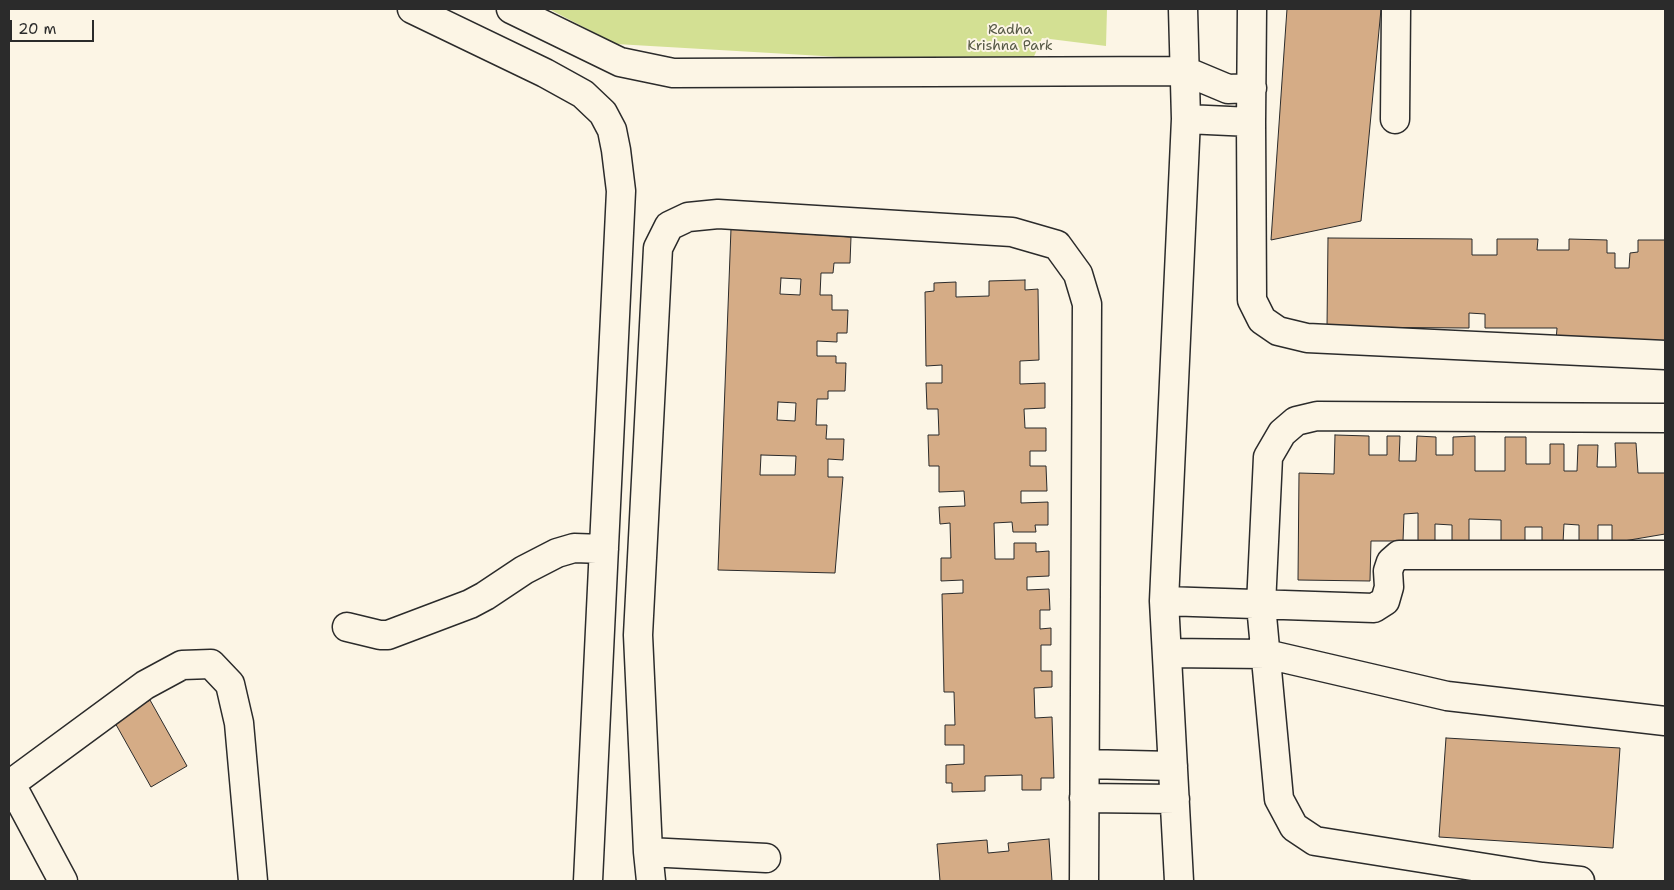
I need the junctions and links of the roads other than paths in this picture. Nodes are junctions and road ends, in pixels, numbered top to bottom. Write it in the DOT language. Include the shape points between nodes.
graph roads {
  1 [pos="412,9"];
  2 [pos="511,9"];
  3 [pos="1183,9"];
  4 [pos="1252,9"];
  5 [pos="1396,9"];
  6 [pos="1184,71"];
  7 [pos="1252,88"];
  8 [pos="1186,119"];
  9 [pos="1395,119"];
  10 [pos="1251,122"];
  11 [pos="1665,355"];
  12 [pos="1665,418"];
  13 [pos="604,549"];
  14 [pos="1665,555"];
  15 [pos="1164,601"];
  16 [pos="1261,605"];
  17 [pos="347,627"];
  18 [pos="1167,652"];
  19 [pos="1266,654"];
  20 [pos="1665,721"];
  21 [pos="1085,764"];
  22 [pos="1173,766"];
  23 [pos="10,784"];
  24 [pos="1084,798"];
  25 [pos="1175,799"];
  26 [pos="648,852"];
  27 [pos="766,858"];
  28 [pos="63,881"];
  29 [pos="253,881"];
  30 [pos="588,881"];
  31 [pos="651,881"];
  32 [pos="1084,881"];
  33 [pos="1179,881"];
  34 [pos="1580,881"];
  1 -- 13 [label="street" via="583,94 603,113 612,130 621,191"];
  2 -- 6 [label="street" via="620,62 673,74"];
  3 -- 6 [label="street"];
  4 -- 7 [label="street"];
  5 -- 9 [label="street"];
  6 -- 7 [label="street" via="1228,88"];
  6 -- 8 [label="street"];
  7 -- 10 [label="street"];
  8 -- 10 [label="street"];
  8 -- 15 [label="street"];
  10 -- 11 [label="street" via="1252,300 1262,320 1278,331 1307,338"];
  12 -- 16 [label="street" via="1317,416 1296,421 1282,433 1268,457"];
  13 -- 17 [label="street" via="574,548 557,554 524,570 470,604 388,635"];
  13 -- 30 [label="street"];
  14 -- 16 [label="street" via="1398,555 1388,571 1389,588 1385,601 1374,608"];
  15 -- 16 [label="street"];
  15 -- 18 [label="street"];
  16 -- 19 [label="street"];
  18 -- 19 [label="street"];
  18 -- 22 [label="street"];
  19 -- 20 [label="street" via="1447,696"];
  19 -- 34 [label="street" via="1279,799 1294,827 1316,842 1542,878"];
  21 -- 22 [label="street"];
  21 -- 24 [label="street"];
  21 -- 26 [label="street" via="1087,304 1073,267 1057,245 1012,232 718,214 688,217 669,226 658,248 638,635"];
  22 -- 25 [label="street"];
  23 -- 28 [label="street"];
  23 -- 29 [label="street" via="145,684 182,665 211,664 230,684 239,723"];
  24 -- 25 [label="street"];
  24 -- 32 [label="street"];
  25 -- 33 [label="street"];
  26 -- 27 [label="street"];
  26 -- 31 [label="street"];
}
